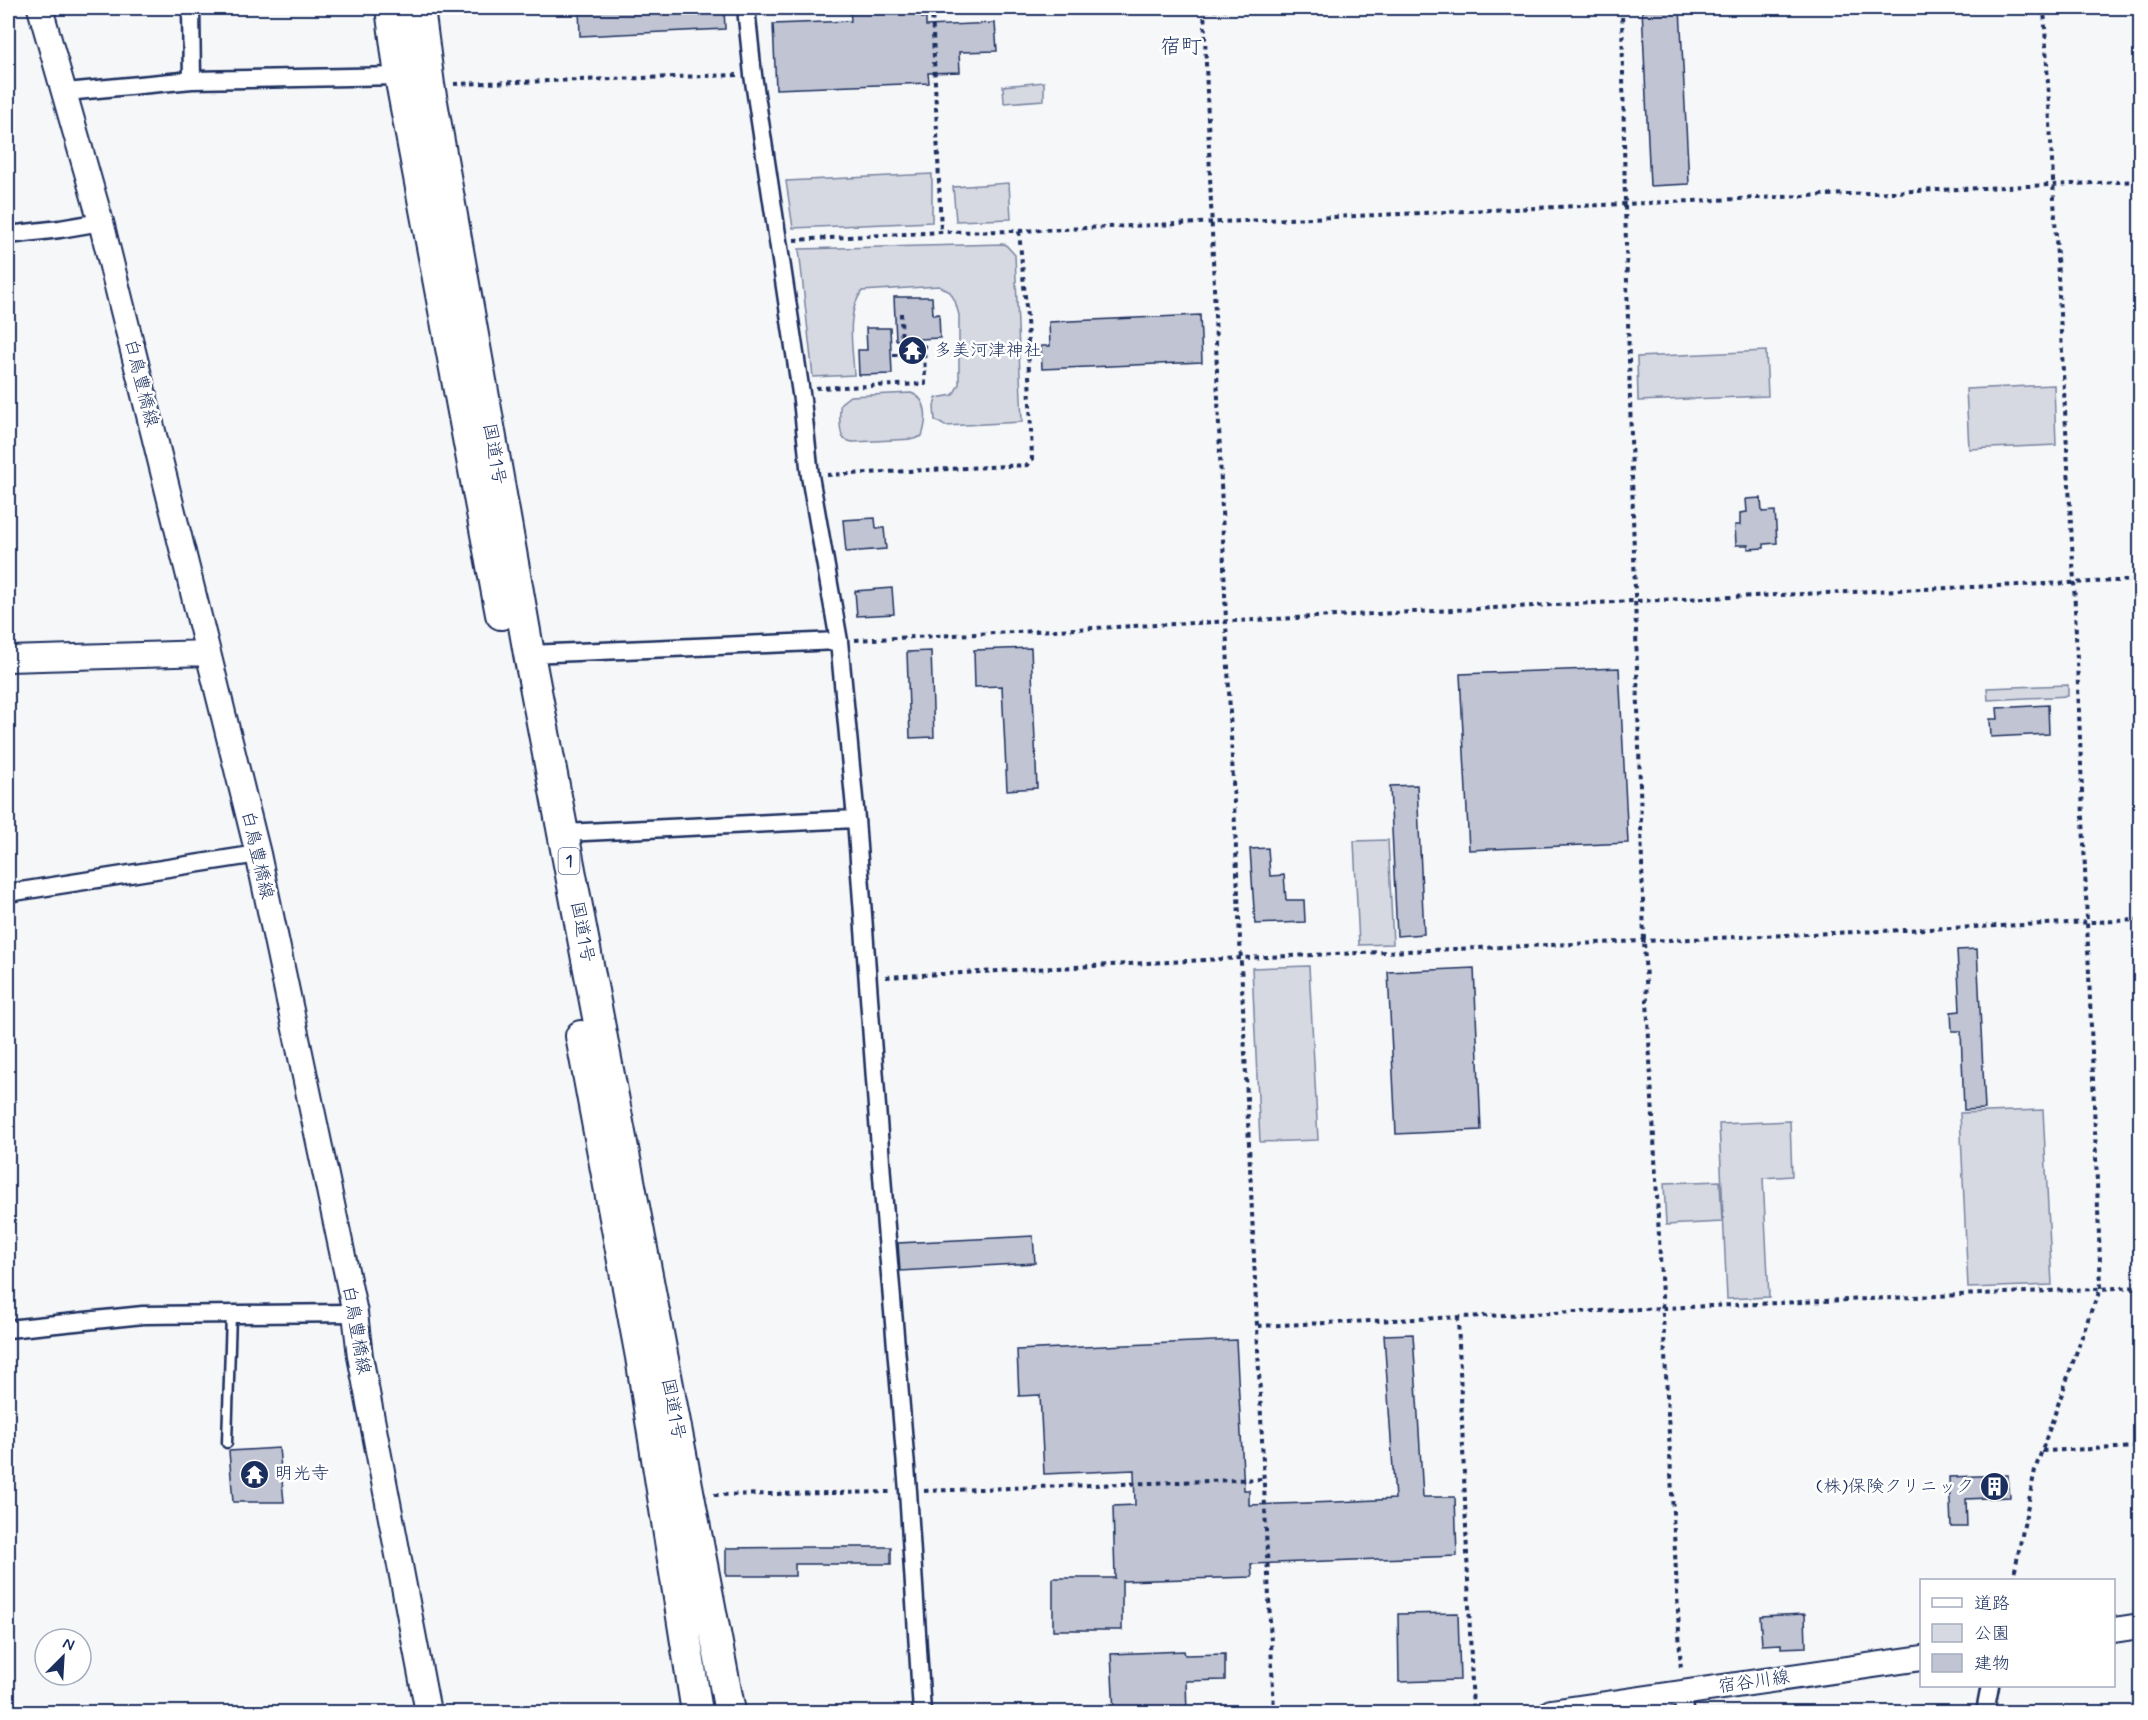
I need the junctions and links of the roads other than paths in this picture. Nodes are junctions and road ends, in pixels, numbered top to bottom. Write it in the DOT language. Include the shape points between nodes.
graph roads {
  1 [pos="40,8"];
  2 [pos="191,8"];
  3 [pos="391,8"];
  4 [pos="419,8"];
  5 [pos="746,8"];
  6 [pos="400,76"];
  7 [pos="192,80"];
  8 [pos="66,92"];
  9 [pos="101,222"];
  10 [pos="8,235"];
  11 [pos="839,641"];
  12 [pos="208,653"];
  13 [pos="529,654"];
  14 [pos="8,659"];
  15 [pos="856,819"];
  16 [pos="564,833"];
  17 [pos="258,854"];
  18 [pos="8,892"];
  19 [pos="355,1312"];
  20 [pos="231,1314"];
  21 [pos="8,1329"];
  22 [pos="227,1443"];
  23 [pos="2140,1626"];
  24 [pos="2115,1630"];
  25 [pos="1920,1658"];
  26 [pos="1990,1687"];
  27 [pos="1683,1703"];
  28 [pos="428,1713"];
  29 [pos="697,1713"];
  30 [pos="730,1713"];
  31 [pos="922,1713"];
  32 [pos="1551,1713"];
  33 [pos="1985,1713"];
  1 -- 8 [label="main road, 白鳥豊橋線"];
  2 -- 7 [label="street"];
  3 -- 6 [label="highway, 国道1号 / 1"];
  4 -- 13 [label="highway, 国道1号 / 1" via="429,85"];
  5 -- 11 [label="street" via="810,476"];
  6 -- 7 [label="street"];
  6 -- 29 [label="highway, 国道1号 / 1" via="641,1357"];
  7 -- 8 [label="street"];
  8 -- 9 [label="main road, 白鳥豊橋線"];
  9 -- 10 [label="street"];
  9 -- 12 [label="main road, 白鳥豊橋線"];
  11 -- 13 [label="street"];
  11 -- 15 [label="street"];
  12 -- 14 [label="main road"];
  12 -- 17 [label="main road, 白鳥豊橋線"];
  13 -- 16 [label="highway, 国道1号 / 1"];
  15 -- 16 [label="street"];
  15 -- 31 [label="street"];
  16 -- 30 [label="highway, 国道1号 / 1"];
  17 -- 18 [label="street"];
  17 -- 19 [label="main road, 白鳥豊橋線"];
  19 -- 20 [label="street"];
  19 -- 28 [label="main road, 白鳥豊橋線"];
  20 -- 21 [label="street" via="143,1315"];
  20 -- 22 [label="lane"];
  23 -- 24 [label="main road"];
  25 -- 27 [label="main road, 宿谷川線"];
  26 -- 33 [label="street"];
  27 -- 32 [label="main road, 宿谷川線"];
}
